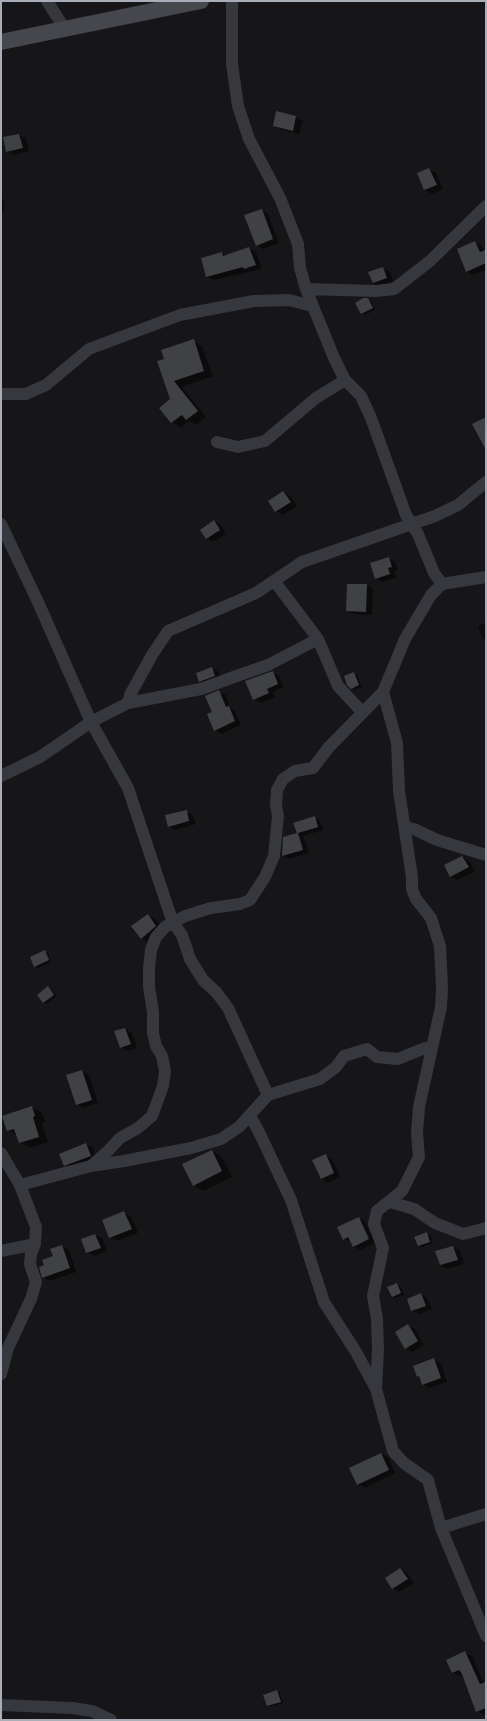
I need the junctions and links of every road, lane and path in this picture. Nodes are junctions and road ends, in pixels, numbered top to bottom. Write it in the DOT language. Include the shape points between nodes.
graph roads {
  1 [pos="47,1"];
  2 [pos="201,1"];
  3 [pos="232,1"];
  4 [pos="65,29"];
  5 [pos="1,42"];
  6 [pos="486,206"];
  7 [pos="306,289"];
  8 [pos="312,306"];
  9 [pos="345,380"];
  10 [pos="1,394"];
  11 [pos="216,442"];
  12 [pos="486,482"];
  13 [pos="1,524"];
  14 [pos="411,524"];
  15 [pos="486,577"];
  16 [pos="275,582"];
  17 [pos="442,584"];
  18 [pos="318,640"];
  19 [pos="383,692"];
  20 [pos="128,703"];
  21 [pos="362,712"];
  22 [pos="91,722"];
  23 [pos="1,776"];
  24 [pos="405,827"];
  25 [pos="486,854"];
  26 [pos="173,923"];
  27 [pos="431,1048"];
  28 [pos="268,1095"];
  29 [pos="250,1116"];
  30 [pos="1,1153"];
  31 [pos="91,1166"];
  32 [pos="20,1184"];
  33 [pos="390,1202"];
  34 [pos="486,1228"];
  35 [pos="35,1244"];
  36 [pos="1,1251"];
  37 [pos="1,1374"];
  38 [pos="376,1389"];
  39 [pos="486,1514"];
  40 [pos="441,1528"];
  41 [pos="486,1636"];
  42 [pos="1,1705"];
  43 [pos="111,1720"];
  1 -- 4 [label="street"];
  2 -- 4 [label="street"];
  3 -- 7 [label="street" via="232,64 238,106 249,139 280,198 298,244 300,268"];
  4 -- 5 [label="street"];
  6 -- 7 [label="street" via="430,261 394,289"];
  7 -- 8 [label="street"];
  8 -- 9 [label="street"];
  8 -- 10 [label="street" via="289,300 254,301 180,315 89,349 46,386 26,394"];
  9 -- 11 [label="street" via="316,398 265,440 238,447"];
  9 -- 14 [label="street" via="361,396"];
  12 -- 14 [label="street" via="458,505"];
  13 -- 22 [label="street" via="36,595"];
  14 -- 16 [label="street" via="302,562"];
  14 -- 17 [label="street" via="418,534 434,573"];
  15 -- 17 [label="street"];
  16 -- 18 [label="street"];
  16 -- 20 [label="street" via="256,593 168,631 152,655"];
  17 -- 19 [label="street" via="431,594 405,638"];
  18 -- 20 [label="street" via="268,665 207,687"];
  18 -- 21 [label="street" via="338,686"];
  19 -- 21 [label="street"];
  19 -- 24 [label="street" via="397,743 399,791"];
  20 -- 22 [label="street"];
  21 -- 26 [label="street" via="313,768 295,771 283,779 277,790 278,816 274,856 265,877 250,900 240,904 199,910"];
  22 -- 23 [label="street" via="40,757"];
  22 -- 26 [label="street" via="128,788"];
  24 -- 25 [label="street" via="437,840"];
  24 -- 27 [label="street" via="412,889 430,918 440,946 441,1007"];
  26 -- 28 [label="street" via="203,980 228,1008"];
  26 -- 31 [label="street" via="156,937 151,950 149,968 153,1033 165,1070 158,1101 152,1116 120,1138"];
  27 -- 28 [label="street" via="398,1059 377,1057 367,1049 344,1056 336,1067 320,1079"];
  27 -- 33 [label="street" via="419,1107 419,1157 402,1191"];
  28 -- 29 [label="street"];
  29 -- 31 [label="street" via="221,1139 191,1148"];
  29 -- 38 [label="street" via="291,1200 324,1302"];
  30 -- 32 [label="street"];
  31 -- 32 [label="street"];
  32 -- 35 [label="street" via="36,1227"];
  33 -- 34 [label="street" via="414,1209 435,1223 463,1234"];
  33 -- 38 [label="street" via="377,1211 374,1224 384,1248 373,1296 377,1319"];
  35 -- 36 [label="street"];
  35 -- 37 [label="street" via="30,1264 36,1282 31,1299 8,1348"];
  38 -- 40 [label="street" via="393,1451 404,1463 428,1480"];
  39 -- 40 [label="street"];
  40 -- 41 [label="street"];
  42 -- 43 [label="street" via="72,1708 92,1712"];
}
